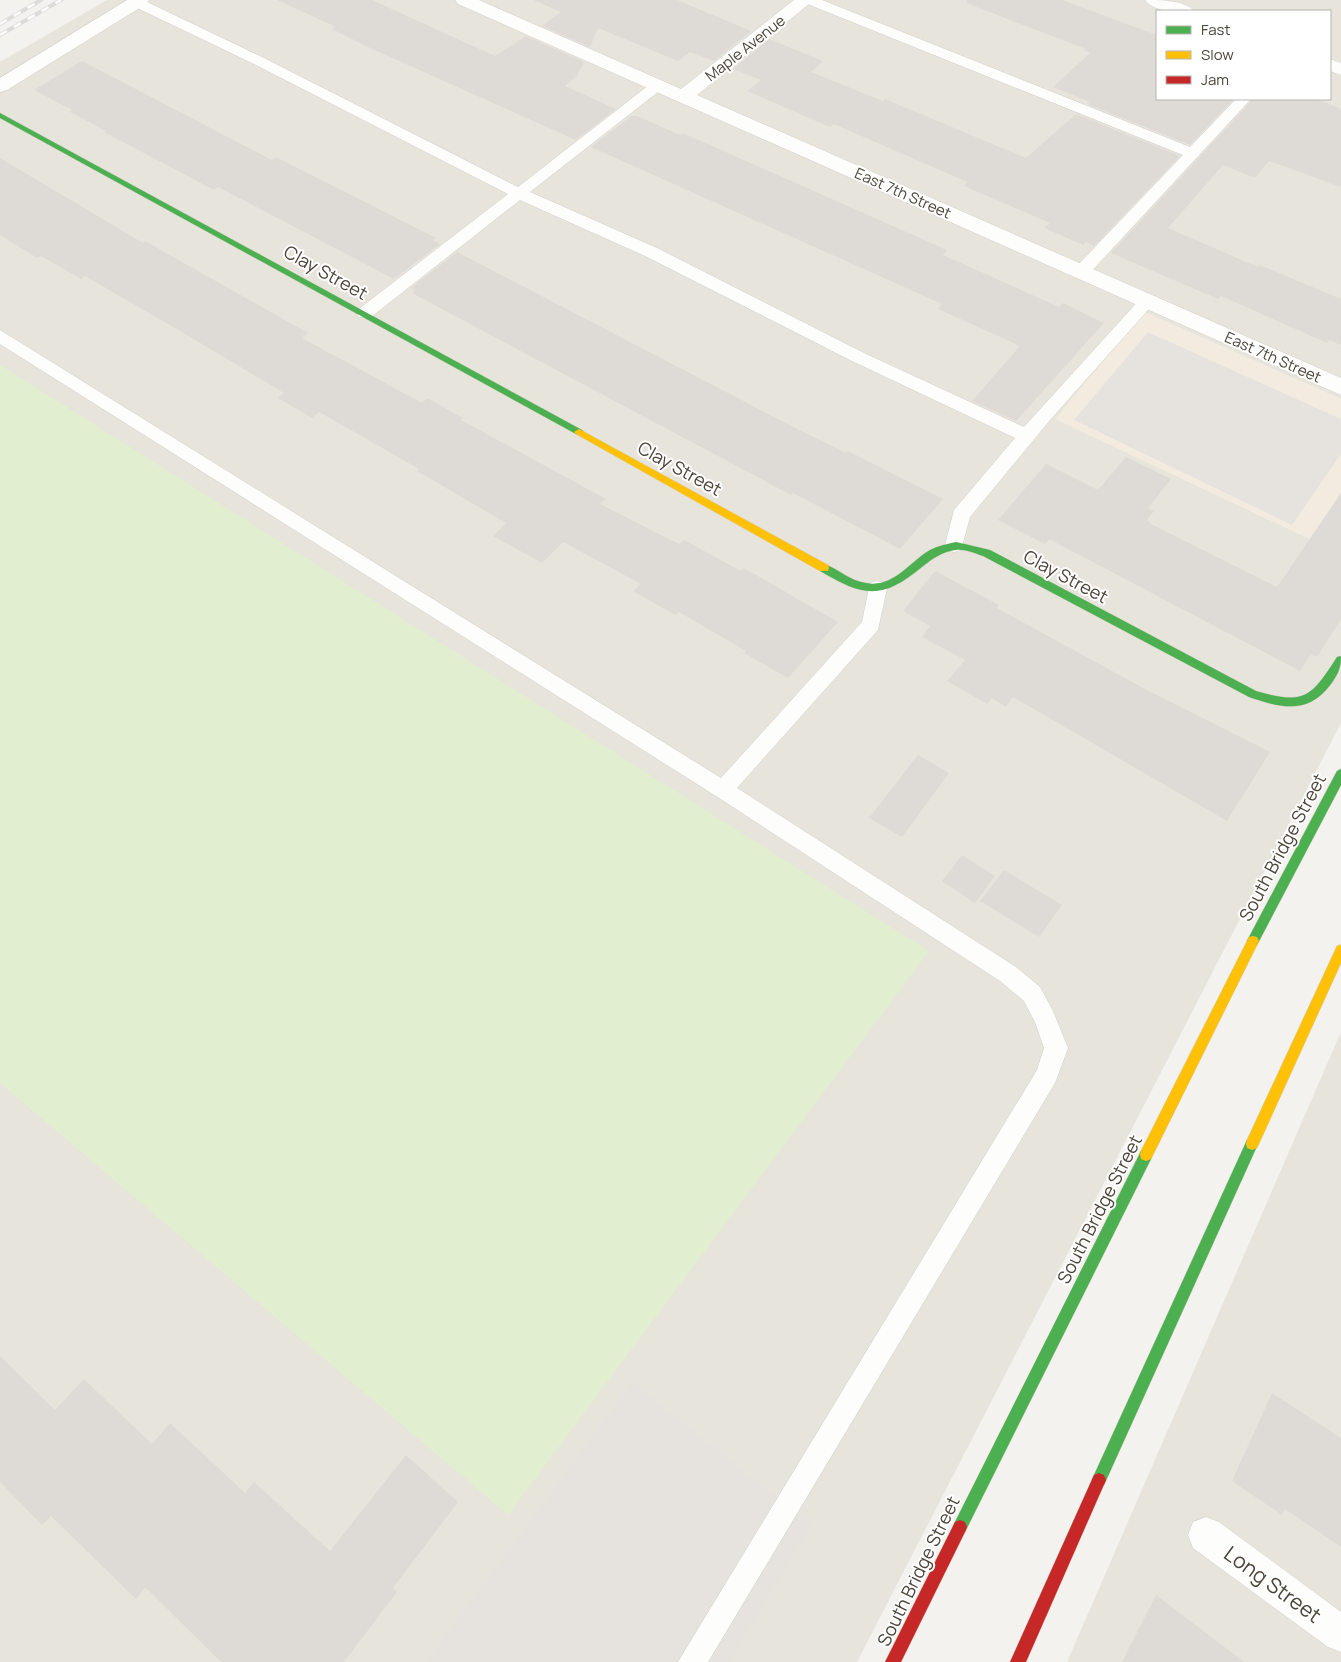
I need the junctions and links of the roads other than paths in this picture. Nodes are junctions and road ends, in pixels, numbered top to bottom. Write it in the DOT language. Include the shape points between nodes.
graph roads {
  1 [pos="464,0"];
  2 [pos="805,0"];
  3 [pos="810,0"];
  4 [pos="1154,0"];
  5 [pos="138,1"];
  6 [pos="1182,10"];
  7 [pos="658,85"];
  8 [pos="0,86"];
  9 [pos="684,96"];
  10 [pos="1243,100"];
  11 [pos="0,115"];
  12 [pos="1194,154"];
  13 [pos="518,193"];
  14 [pos="1081,272"];
  15 [pos="1148,301"];
  16 [pos="365,313"];
  17 [pos="0,336"];
  18 [pos="1341,387"];
  19 [pos="1027,436"];
  20 [pos="954,545"];
  21 [pos="876,588"];
  22 [pos="1341,660"];
  23 [pos="1341,774"];
  24 [pos="723,790"];
  25 [pos="1341,950"];
  26 [pos="1206,1535"];
  27 [pos="1341,1634"];
  28 [pos="692,1662"];
  29 [pos="893,1662"];
  30 [pos="1018,1662"];
  1 -- 7 [label="street, East 7th Street"];
  2 -- 9 [label="street, Maple Avenue"];
  3 -- 12 [label="lane"];
  4 -- 6 [label="street"];
  5 -- 8 [label="street"];
  5 -- 13 [label="lane"];
  7 -- 9 [label="street, East 7th Street"];
  7 -- 13 [label="lane"];
  9 -- 14 [label="street, East 7th Street"];
  10 -- 12 [label="lane"];
  11 -- 16 [label="street, Clay Street"];
  12 -- 14 [label="lane"];
  13 -- 16 [label="lane"];
  13 -- 19 [label="lane" via="651,252 858,357"];
  14 -- 15 [label="street, East 7th Street"];
  15 -- 18 [label="street, East 7th Street"];
  15 -- 19 [label="lane"];
  16 -- 21 [label="street, Clay Street" via="843,579"];
  17 -- 24 [label="lane"];
  19 -- 20 [label="lane" via="961,515"];
  20 -- 21 [label="street" via="930,556 892,584"];
  20 -- 22 [label="street, Clay Street" via="986,553 1253,694 1275,702 1296,704 1313,699 1324,688"];
  21 -- 24 [label="lane" via="871,625"];
  23 -- 29 [label="street, South Bridge Street" via="1280,887"];
  24 -- 28 [label="lane" via="1008,974 1032,994 1056,1048 1047,1075"];
  25 -- 30 [label="street"];
  26 -- 27 [label="street, Long Street"];
}
